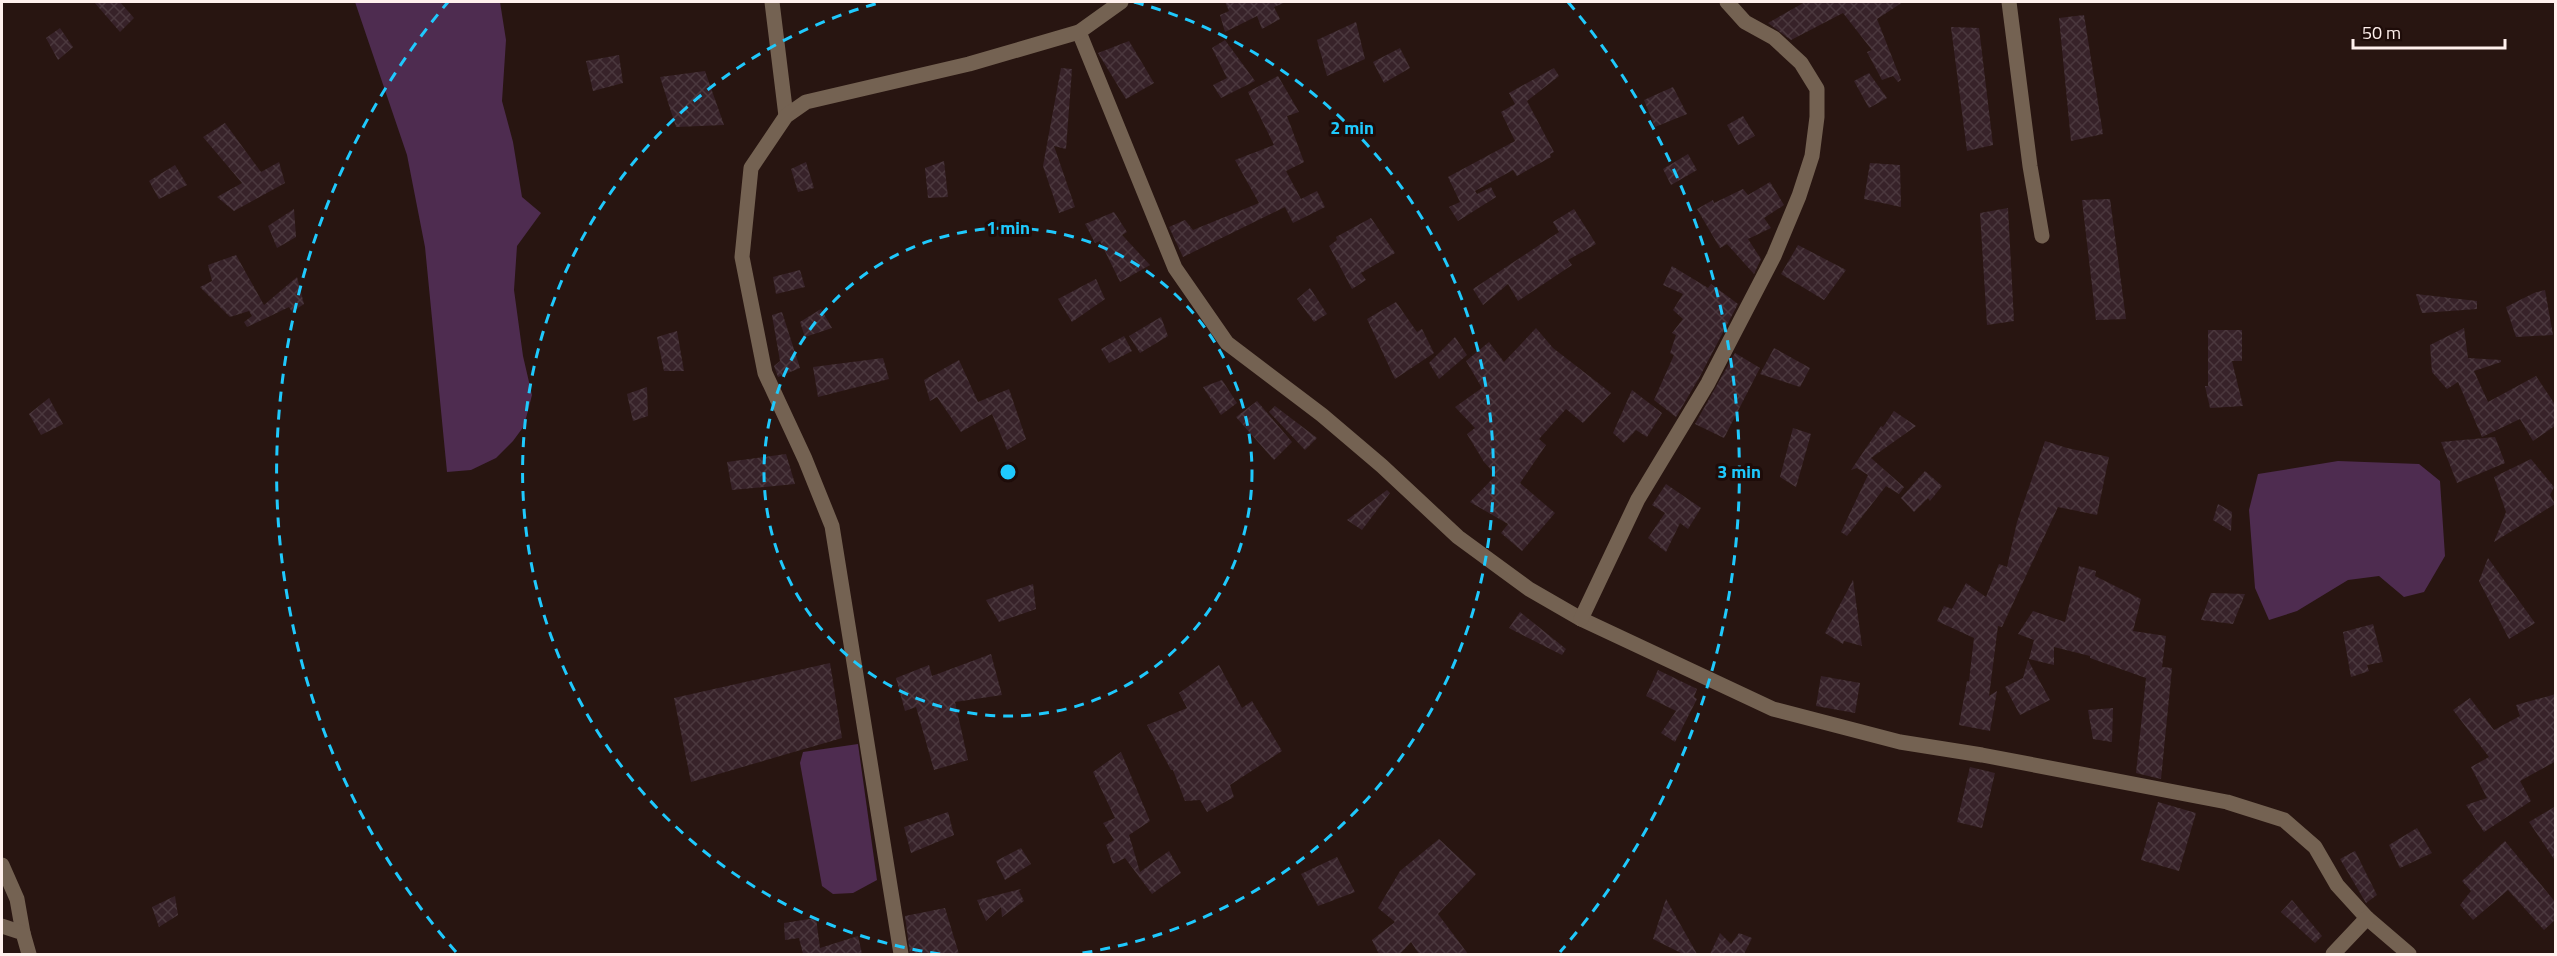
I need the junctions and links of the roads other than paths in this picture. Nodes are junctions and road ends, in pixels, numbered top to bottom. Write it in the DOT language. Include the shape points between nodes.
graph roads {
  1 [pos="772,2"];
  2 [pos="1121,2"];
  3 [pos="1727,2"];
  4 [pos="2009,2"];
  5 [pos="1079,32"];
  6 [pos="786,116"];
  7 [pos="2042,236"];
  8 [pos="1581,619"];
  9 [pos="2,865"];
  10 [pos="2367,918"];
  11 [pos="2,926"];
  12 [pos="23,933"];
  13 [pos="29,954"];
  14 [pos="901,954"];
  15 [pos="2333,954"];
  16 [pos="2409,954"];
  1 -- 6 [label="street"];
  2 -- 5 [label="street"];
  3 -- 8 [label="street" via="1745,22 1774,38 1801,63 1817,89 1812,156 1774,256 1708,383 1638,499"];
  4 -- 7 [label="street"];
  5 -- 6 [label="street" via="969,64 806,102"];
  5 -- 8 [label="street" via="1175,268 1227,343 1322,415 1458,537 1529,589"];
  6 -- 14 [label="street" via="751,168 742,257 765,373 832,526"];
  8 -- 10 [label="street" via="1773,709 1900,742 2227,802 2284,820 2315,847 2337,885"];
  9 -- 12 [label="street" via="17,899"];
  10 -- 15 [label="street"];
  10 -- 16 [label="street"];
  11 -- 12 [label="street"];
  12 -- 13 [label="street"];
}
